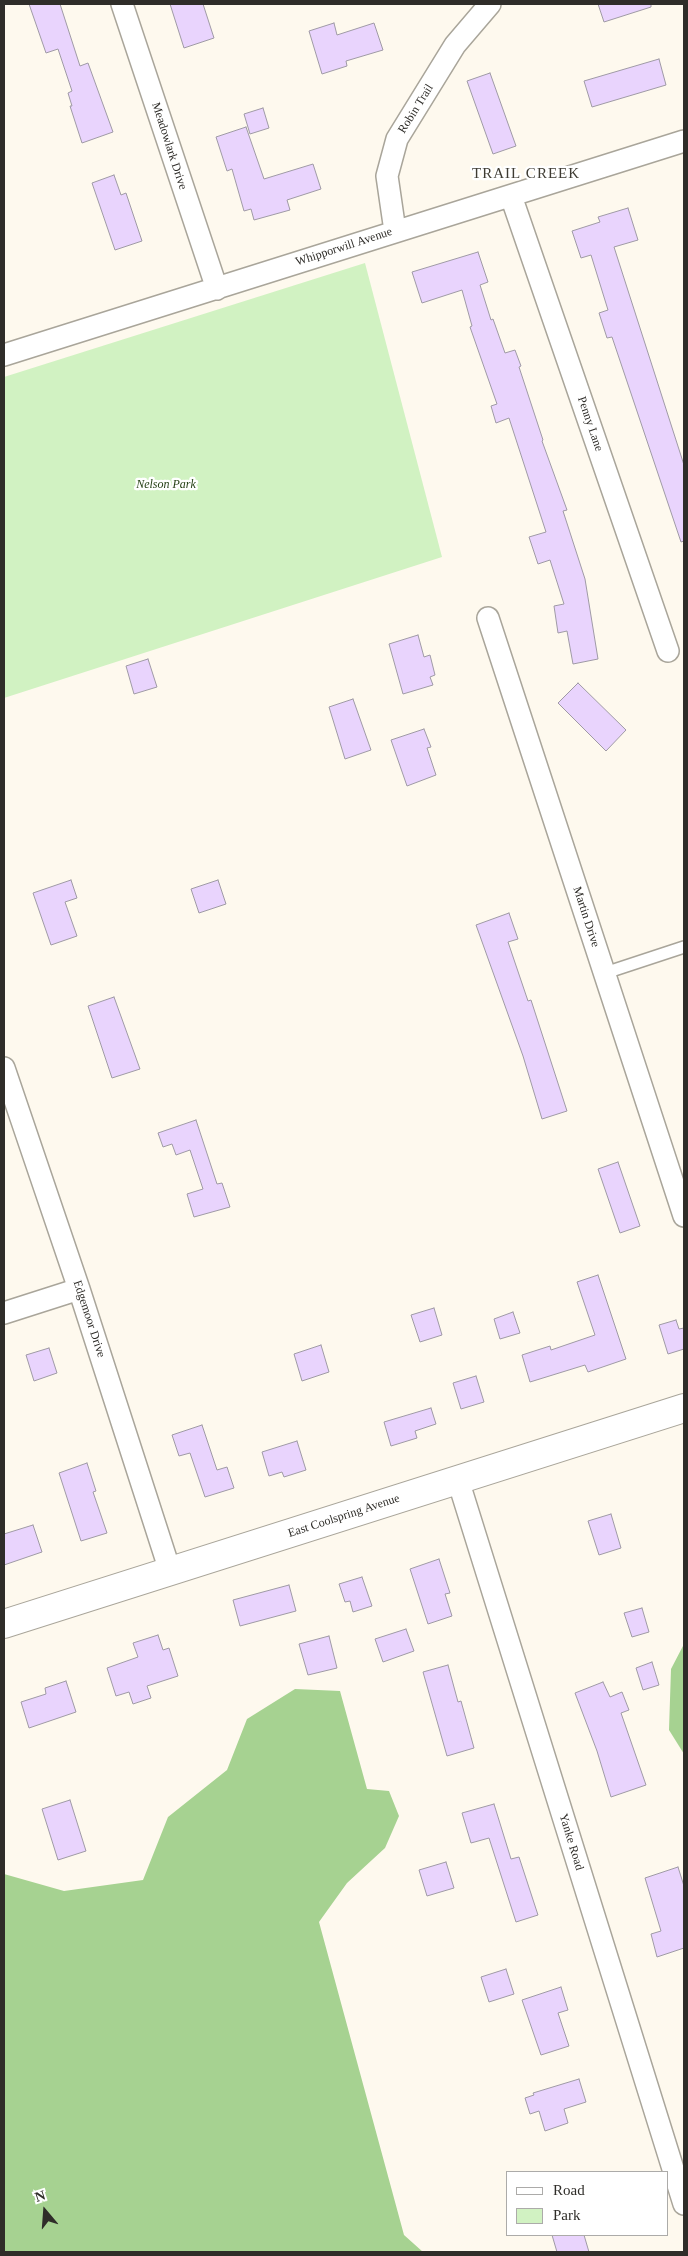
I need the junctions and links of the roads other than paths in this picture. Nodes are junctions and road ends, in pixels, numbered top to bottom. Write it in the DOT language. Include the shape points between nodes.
graph roads {
  1 [pos="122,4"];
  2 [pos="490,4"];
  3 [pos="684,141"];
  4 [pos="511,196"];
  5 [pos="395,231"];
  6 [pos="217,288"];
  7 [pos="4,355"];
  8 [pos="488,618"];
  9 [pos="668,651"];
  10 [pos="684,947"];
  11 [pos="605,973"];
  12 [pos="4,1068"];
  13 [pos="684,1216"];
  14 [pos="79,1289"];
  15 [pos="4,1313"];
  16 [pos="684,1408"];
  17 [pos="458,1480"];
  18 [pos="170,1571"];
  19 [pos="4,1624"];
  20 [pos="684,2204"];
  1 -- 6 [label="street, Meadowlark Drive"];
  2 -- 5 [label="street, Robin Trail" via="455,45 397,139 387,176"];
  3 -- 4 [label="street, Whipporwill Avenue"];
  4 -- 5 [label="street, Whipporwill Avenue"];
  4 -- 9 [label="street, Penny Lane"];
  5 -- 6 [label="street, Whipporwill Avenue"];
  6 -- 7 [label="street, Whipporwill Avenue"];
  8 -- 11 [label="street, Martin Drive"];
  10 -- 11 [label="lane"];
  11 -- 13 [label="street, Martin Drive"];
  12 -- 14 [label="street, Edgemoor Drive"];
  14 -- 15 [label="street"];
  14 -- 18 [label="street, Edgemoor Drive"];
  16 -- 17 [label="street, East Coolspring Avenue"];
  17 -- 18 [label="street, East Coolspring Avenue"];
  17 -- 20 [label="street, Yanke Road"];
  18 -- 19 [label="street, East Coolspring Avenue"];
}
